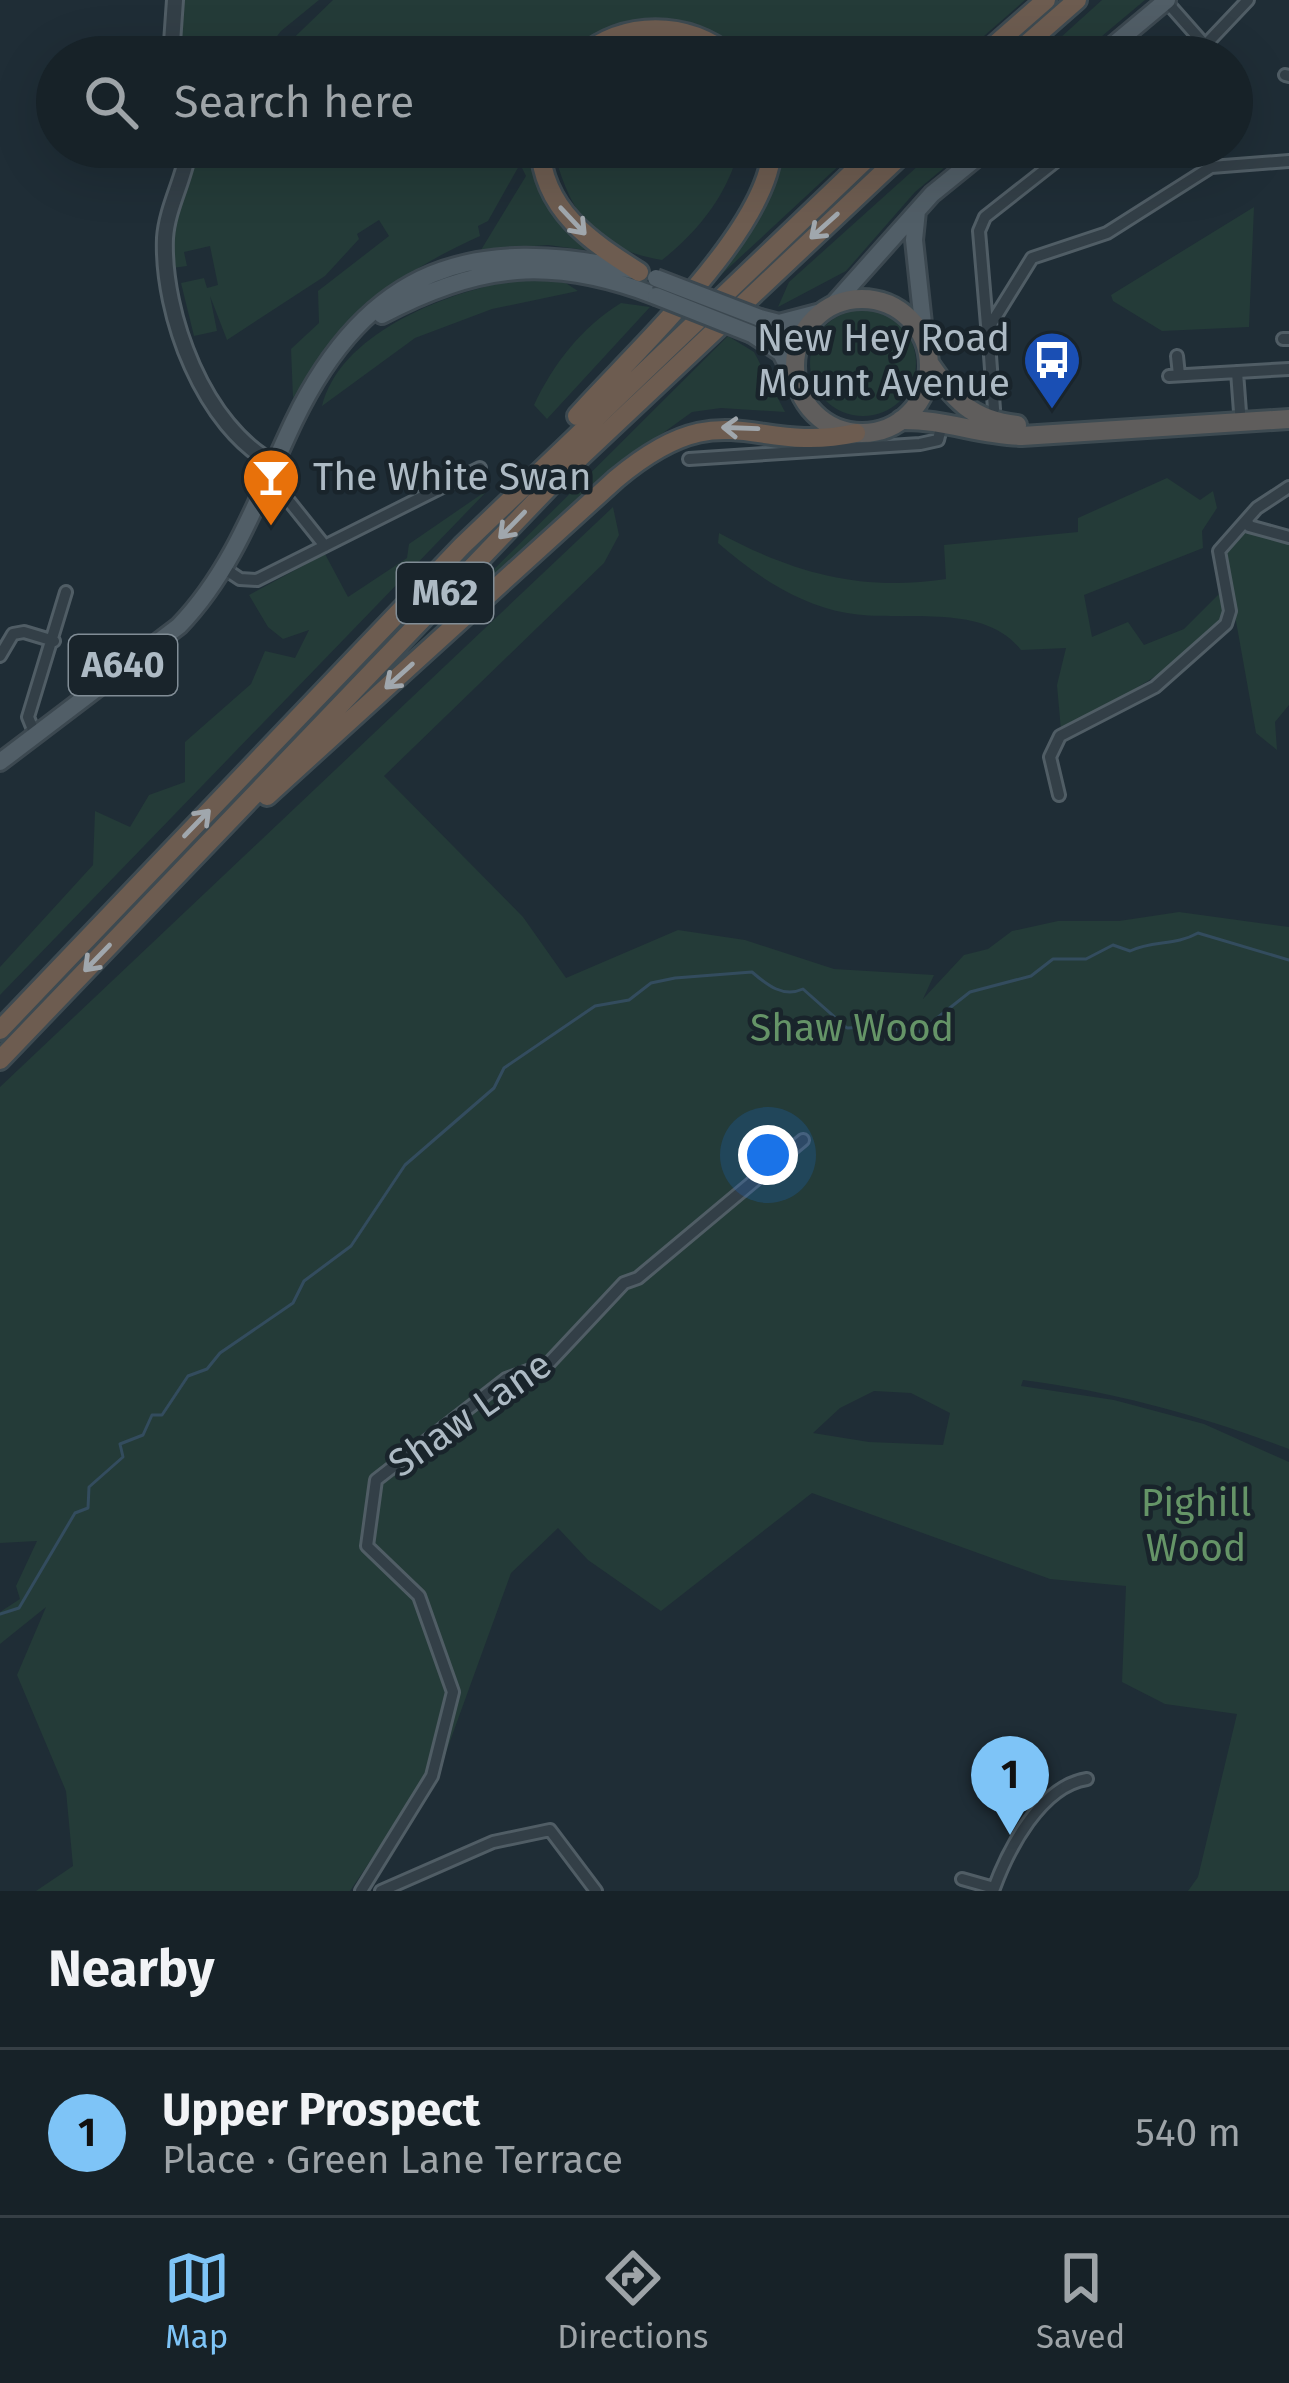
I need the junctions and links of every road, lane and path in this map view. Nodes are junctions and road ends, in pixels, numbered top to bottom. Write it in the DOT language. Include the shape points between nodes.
graph roads {
  1 [pos="176,0"];
  2 [pos="1046,0"];
  3 [pos="1077,0"];
  4 [pos="1248,0"];
  5 [pos="1166,1"];
  6 [pos="173,36"];
  7 [pos="617,36"];
  8 [pos="694,36"];
  9 [pos="1005,36"];
  10 [pos="1036,36"];
  11 [pos="1125,36"];
  12 [pos="1197,36"];
  13 [pos="1212,36"];
  14 [pos="1289,161"];
  15 [pos="1253,162"];
  16 [pos="183,168"];
  17 [pos="544,168"];
  18 [pos="766,168"];
  19 [pos="857,168"];
  20 [pos="888,168"];
  21 [pos="966,168"];
  22 [pos="1047,168"];
  23 [pos="1212,168"];
  24 [pos="917,210"];
  25 [pos="650,282"];
  26 [pos="827,309"];
  27 [pos="363,326"];
  28 [pos="756,326"];
  29 [pos="988,329"];
  30 [pos="925,342"];
  31 [pos="1177,356"];
  32 [pos="929,363"];
  33 [pos="1289,369"];
  34 [pos="1237,372"];
  35 [pos="797,385"];
  36 [pos="946,391"];
  37 [pos="994,409"];
  38 [pos="1289,409"];
  39 [pos="1240,412"];
  40 [pos="901,420"];
  41 [pos="943,420"];
  42 [pos="1289,423"];
  43 [pos="856,433"];
  44 [pos="689,459"];
  45 [pos="275,464"];
  46 [pos="480,468"];
  47 [pos="1289,487"];
  48 [pos="281,491"];
  49 [pos="1247,520"];
  50 [pos="1289,537"];
  51 [pos="325,546"];
  52 [pos="462,546"];
  53 [pos="225,569"];
  54 [pos="66,592"];
  55 [pos="54,641"];
  56 [pos="0,656"];
  57 [pos="36,738"];
  58 [pos="0,762"];
  59 [pos="1059,795"];
  60 [pos="152,901"];
  61 [pos="0,1030"];
  62 [pos="0,1060"];
  63 [pos="803,1140"];
  64 [pos="1087,1779"];
  65 [pos="962,1879"];
  66 [pos="994,1890"];
  67 [pos="361,1891"];
  68 [pos="381,1891"];
  69 [pos="596,1891"];
  1 -- 6 [label="street"];
  2 -- 9 [label="highway"];
  3 -- 10 [label="highway"];
  4 -- 13 [label="street"];
  5 -- 11 [label="main road"];
  5 -- 12 [label="street"];
  7 -- 8 [label="highway" via="651,28"];
  14 -- 15 [label="street"];
  16 -- 45 [label="street" via="165,232 182,346 252,452"];
  17 -- 25 [label="highway, one-way" via="562,212"];
  18 -- 52 [label="highway" via="755,207 730,245"];
  19 -- 52 [label="highway, M62"];
  20 -- 60 [label="highway, M62, one-way" via="553,483"];
  21 -- 24 [label="main road"];
  22 -- 29 [label="street" via="985,217"];
  23 -- 29 [label="street" via="1089,242 1033,258"];
  24 -- 26 [label="main road"];
  24 -- 30 [label="main road"];
  25 -- 27 [label="main road, A640" via="568,270 494,272 426,291"];
  25 -- 27 [label="main road, A640" via="550,254 485,257 443,266 399,290"];
  25 -- 28 [label="main road, A640, bridge"];
  26 -- 28 [label="main road, A640"];
  26 -- 30 [label="highway, A640" via="852,299 892,305"];
  26 -- 35 [label="highway" via="799,342"];
  27 -- 45 [label="main road, A640" via="313,385"];
  28 -- 35 [label="main road, A640"];
  29 -- 37 [label="street"];
  30 -- 32 [label="highway"];
  31 -- 34 [label="street" via="1174,376"];
  32 -- 36 [label="highway"];
  32 -- 40 [label="highway" via="919,400"];
  33 -- 34 [label="street"];
  34 -- 39 [label="street"];
  35 -- 43 [label="highway, A640" via="817,416"];
  36 -- 39 [label="highway" via="981,419 1027,426"];
  36 -- 41 [label="highway"];
  38 -- 39 [label="highway"];
  40 -- 41 [label="highway"];
  40 -- 43 [label="highway"];
  41 -- 42 [label="highway" via="983,435"];
  41 -- 44 [label="street" via="938,440 920,444"];
  43 -- 60 [label="highway, one-way" via="829,439 722,427 656,448"];
  45 -- 53 [label="main road, A640"];
  46 -- 51 [label="street"];
  47 -- 49 [label="street"];
  48 -- 51 [label="street"];
  49 -- 50 [label="street"];
  49 -- 59 [label="street" via="1220,551 1230,619 1155,687 1060,736 1050,757"];
  51 -- 53 [label="street" via="256,580"];
  61 -- 52 [label="highway, M62, one-way"];
  53 -- 57 [label="main road, A640" via="179,626"];
  54 -- 55 [label="street"];
  55 -- 56 [label="street" via="13,634"];
  55 -- 57 [label="street" via="28,717"];
  57 -- 58 [label="main road, A640"];
  60 -- 62 [label="highway, M62, one-way"];
  63 -- 67 [label="street, Shaw Lane" via="624,1283 549,1363 506,1379 376,1480 367,1546 419,1596 453,1692 419,1804"];
  64 -- 66 [label="street" via="1046,1798"];
  65 -- 66 [label="street"];
  68 -- 69 [label="street" via="493,1842 550,1830"];
}
